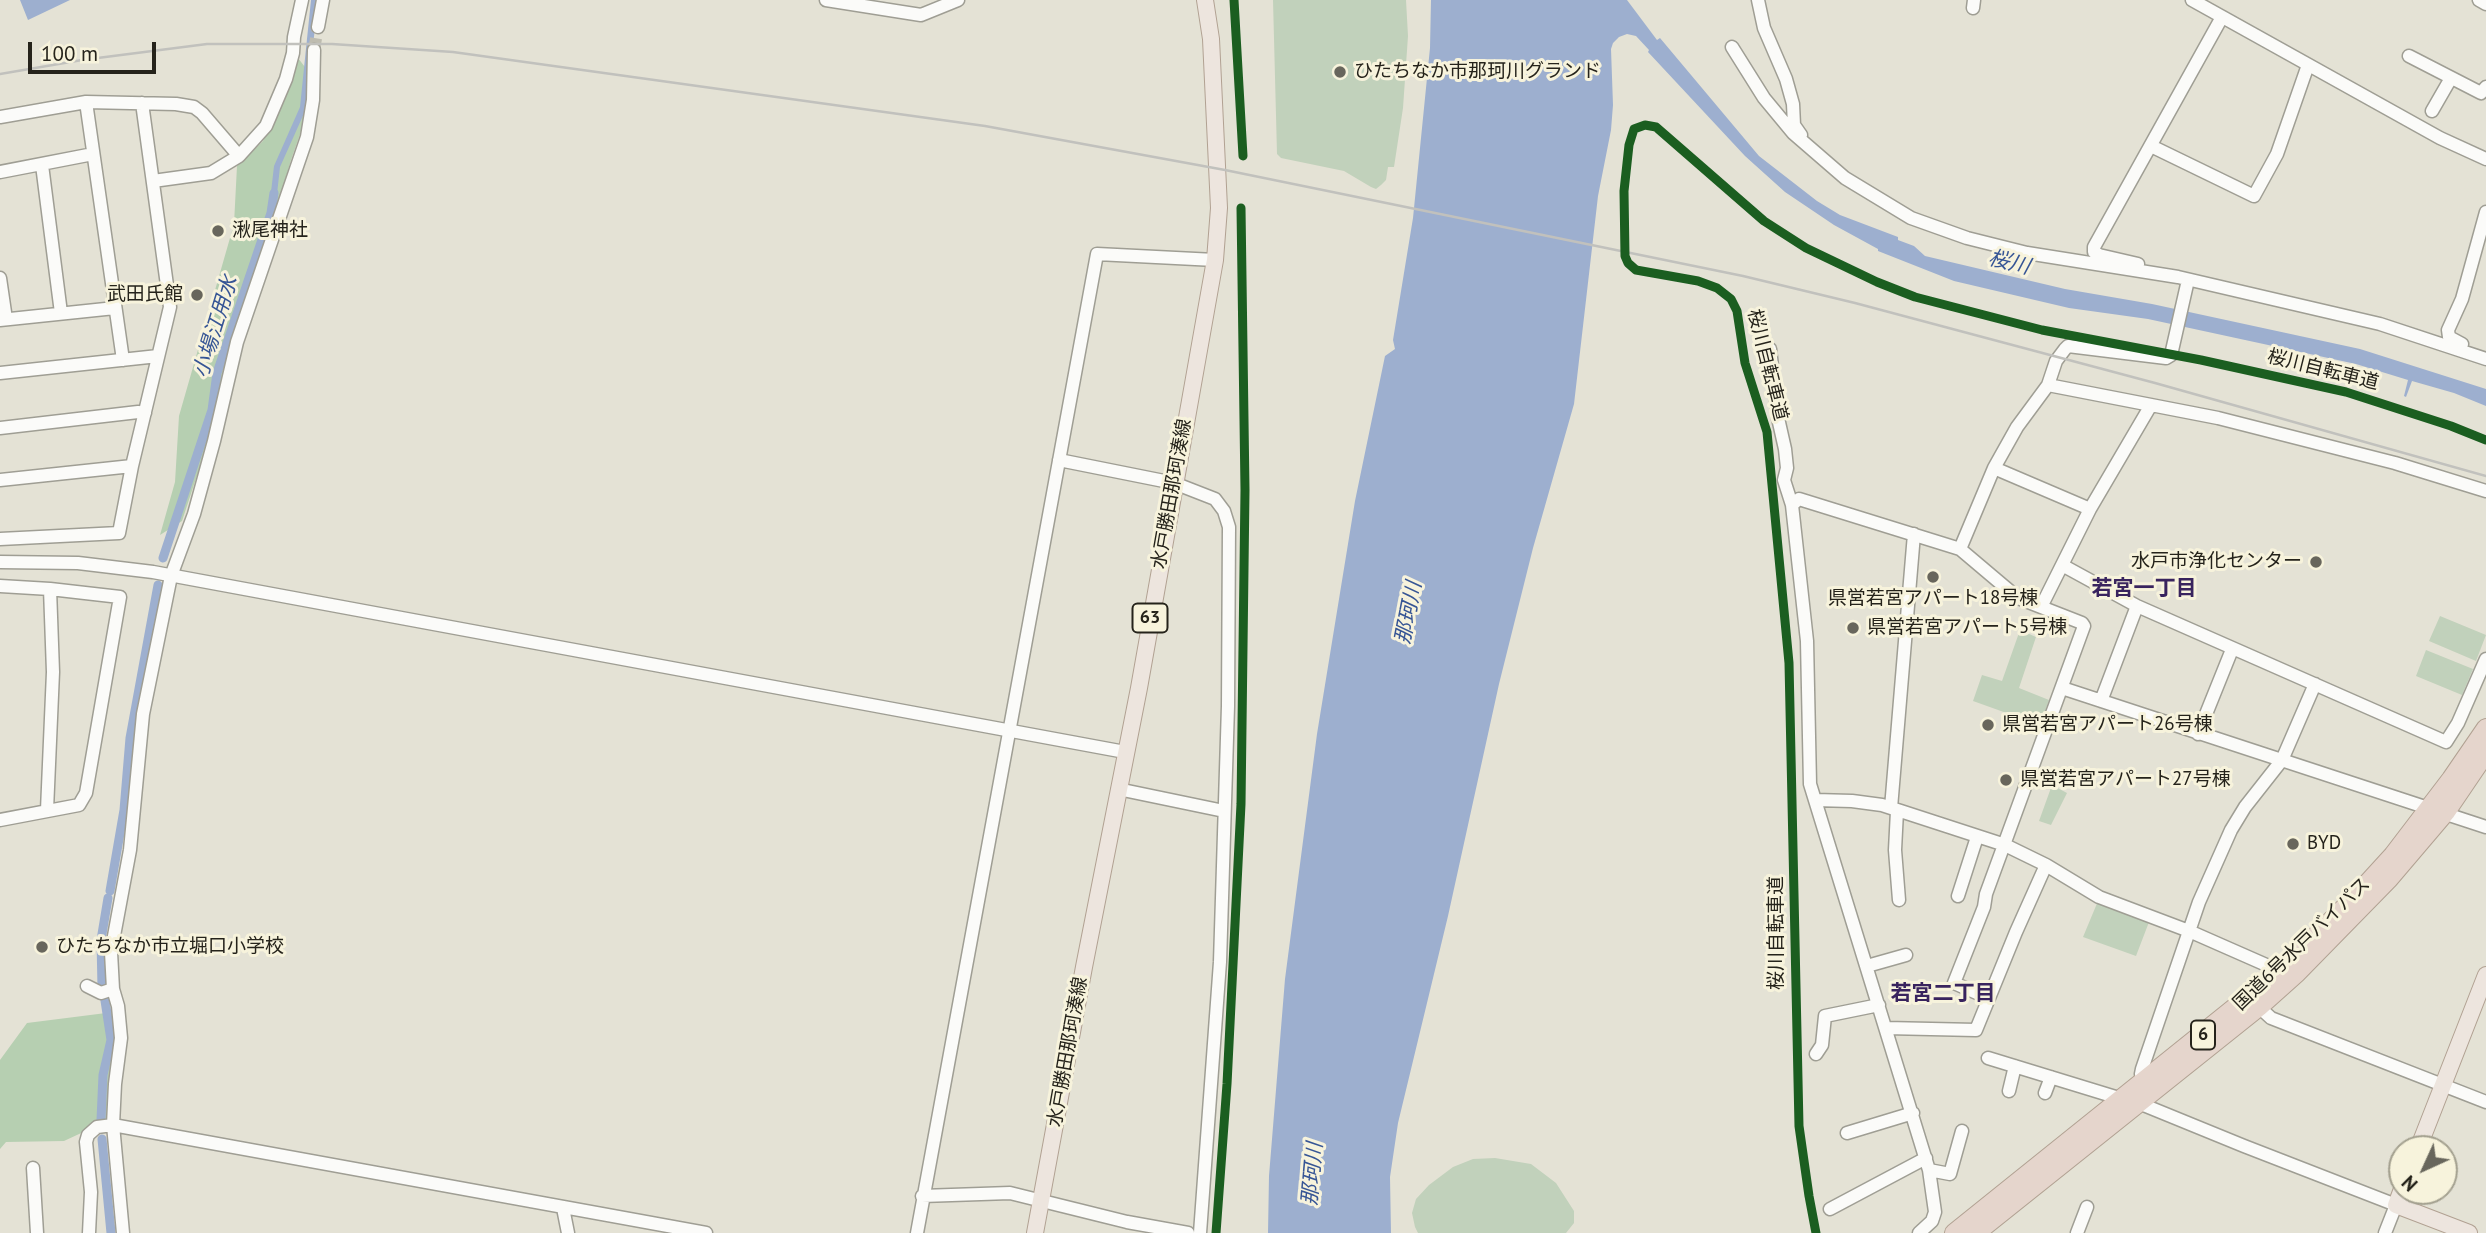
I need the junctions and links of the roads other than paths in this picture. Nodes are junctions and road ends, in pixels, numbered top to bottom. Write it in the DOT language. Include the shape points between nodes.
graph roads {
  1 [pos="302,0"];
  2 [pos="323,0"];
  3 [pos="826,0"];
  4 [pos="958,0"];
  5 [pos="1205,0"];
  6 [pos="1758,0"];
  7 [pos="2192,0"];
  8 [pos="2479,0"];
  9 [pos="2486,4"];
  10 [pos="2222,17"];
  11 [pos="318,27"];
  12 [pos="1732,47"];
  13 [pos="314,50"];
  14 [pos="2409,55"];
  15 [pos="2308,65"];
  16 [pos="2451,78"];
  17 [pos="2486,87"];
  18 [pos="86,103"];
  19 [pos="142,103"];
  20 [pos="2432,111"];
  21 [pos="0,117"];
  22 [pos="2151,145"];
  23 [pos="1811,150"];
  24 [pos="93,154"];
  25 [pos="239,156"];
  26 [pos="2486,159"];
  27 [pos="42,165"];
  28 [pos="0,172"];
  29 [pos="153,181"];
  30 [pos="2486,212"];
  31 [pos="1215,260"];
  32 [pos="0,278"];
  33 [pos="2184,281"];
  34 [pos="115,307"];
  35 [pos="61,313"];
  36 [pos="3,320"];
  37 [pos="1770,349"];
  38 [pos="158,356"];
  39 [pos="2482,358"];
  40 [pos="123,359"];
  41 [pos="0,373"];
  42 [pos="2048,385"];
  43 [pos="2151,405"];
  44 [pos="145,413"];
  45 [pos="0,428"];
  46 [pos="1059,460"];
  47 [pos="132,466"];
  48 [pos="1994,468"];
  49 [pos="0,480"];
  50 [pos="1174,482"];
  51 [pos="2486,491"];
  52 [pos="1792,505"];
  53 [pos="2090,509"];
  54 [pos="1914,534"];
  55 [pos="0,539"];
  56 [pos="1960,549"];
  57 [pos="0,562"];
  58 [pos="2062,565"];
  59 [pos="171,576"];
  60 [pos="0,586"];
  61 [pos="50,589"];
  62 [pos="2137,606"];
  63 [pos="2041,607"];
  64 [pos="2231,652"];
  65 [pos="2486,659"];
  66 [pos="2315,684"];
  67 [pos="2062,688"];
  68 [pos="2101,701"];
  69 [pos="2486,728"];
  70 [pos="1010,730"];
  71 [pos="2198,734"];
  72 [pos="1125,752"];
  73 [pos="2486,753"];
  74 [pos="2282,760"];
  75 [pos="1118,789"];
  76 [pos="1815,800"];
  77 [pos="2427,809"];
  78 [pos="47,810"];
  79 [pos="1894,810"];
  80 [pos="1224,811"];
  81 [pos="2446,812"];
  82 [pos="0,820"];
  83 [pos="2486,827"];
  84 [pos="1977,837"];
  85 [pos="2005,845"];
  86 [pos="2046,865"];
  87 [pos="1958,895"];
  88 [pos="1899,900"];
  89 [pos="2189,931"];
  90 [pos="1906,955"];
  91 [pos="1867,966"];
  92 [pos="2280,971"];
  93 [pos="2486,975"];
  94 [pos="87,986"];
  95 [pos="113,989"];
  96 [pos="1988,998"];
  97 [pos="1879,1005"];
  98 [pos="2259,1007"];
  99 [pos="1886,1028"];
  100 [pos="1816,1054"];
  101 [pos="1989,1058"];
  102 [pos="2015,1066"];
  103 [pos="2050,1077"];
  104 [pos="2145,1081"];
  105 [pos="2443,1085"];
  106 [pos="2009,1091"];
  107 [pos="2045,1093"];
  108 [pos="2130,1098"];
  109 [pos="2486,1102"];
  110 [pos="1913,1113"];
  111 [pos="113,1125"];
  112 [pos="1962,1131"];
  113 [pos="1847,1133"];
  114 [pos="2423,1135"];
  115 [pos="1928,1164"];
  116 [pos="33,1168"];
  117 [pos="2388,1193"];
  118 [pos="922,1196"];
  119 [pos="1041,1201"];
  120 [pos="2396,1205"];
  121 [pos="2415,1205"];
  122 [pos="2087,1206"];
  123 [pos="563,1208"];
  124 [pos="1830,1209"];
  125 [pos="1980,1231"];
  126 [pos="37,1233"];
  127 [pos="89,1233"];
  128 [pos="123,1233"];
  129 [pos="568,1233"];
  130 [pos="706,1233"];
  131 [pos="917,1233"];
  132 [pos="1035,1233"];
  133 [pos="1188,1233"];
  134 [pos="1200,1233"];
  135 [pos="1919,1233"];
  136 [pos="1954,1233"];
  137 [pos="2077,1233"];
  138 [pos="2385,1233"];
  139 [pos="2469,1233"];
  1 -- 25 [label="street" via="286,79 266,126"];
  2 -- 11 [label="street"];
  3 -- 4 [label="street" via="920,15"];
  5 -- 31 [label="main road, 水戸勝田那珂湊線 / 63" via="1219,208"];
  6 -- 23 [label="street" via="1764,28 1786,79 1794,125"];
  7 -- 10 [label="street"];
  8 -- 9 [label="street"];
  10 -- 15 [label="street"];
  10 -- 22 [label="street"];
  12 -- 23 [label="street" via="1782,120"];
  13 -- 59 [label="street" via="307,137 244,319 194,514"];
  14 -- 16 [label="street"];
  15 -- 22 [label="street" via="2277,154 2254,196"];
  15 -- 26 [label="street"];
  16 -- 17 [label="street" via="2481,93"];
  16 -- 20 [label="street"];
  18 -- 19 [label="street"];
  18 -- 21 [label="street"];
  18 -- 24 [label="street"];
  19 -- 25 [label="street" via="194,107"];
  19 -- 29 [label="street"];
  22 -- 33 [label="street" via="2094,252 2152,267"];
  23 -- 33 [label="street" via="1867,194 1947,231 2027,253"];
  24 -- 27 [label="street"];
  24 -- 34 [label="street"];
  25 -- 29 [label="street" via="211,173"];
  27 -- 28 [label="street"];
  27 -- 35 [label="street"];
  29 -- 38 [label="street" via="170,307"];
  30 -- 39 [label="street" via="2462,299 2448,330 2449,337"];
  31 -- 46 [label="street" via="1097,254"];
  31 -- 50 [label="main road, 水戸勝田那珂湊線 / 63"];
  32 -- 36 [label="street"];
  33 -- 39 [label="street" via="2380,324"];
  33 -- 42 [label="street" via="2171,355 2068,346 2056,361"];
  34 -- 35 [label="street"];
  34 -- 40 [label="street"];
  35 -- 36 [label="street"];
  37 -- 52 [label="street" via="1786,449 1784,480"];
  38 -- 40 [label="street"];
  38 -- 44 [label="street"];
  40 -- 41 [label="street"];
  42 -- 43 [label="street"];
  42 -- 48 [label="street"];
  43 -- 51 [label="street" via="2332,447"];
  43 -- 53 [label="street"];
  44 -- 45 [label="street"];
  44 -- 47 [label="street"];
  46 -- 50 [label="street"];
  46 -- 70 [label="street"];
  47 -- 49 [label="street"];
  47 -- 55 [label="street" via="120,533"];
  48 -- 53 [label="street"];
  48 -- 56 [label="street"];
  50 -- 72 [label="main road, 水戸勝田那珂湊線 / 63"];
  50 -- 80 [label="street" via="1215,499 1229,527"];
  52 -- 54 [label="street" via="1799,499"];
  52 -- 76 [label="street" via="1807,641 1810,784"];
  53 -- 58 [label="street"];
  54 -- 56 [label="street"];
  54 -- 79 [label="street"];
  56 -- 63 [label="street" via="2018,598"];
  57 -- 59 [label="street" via="78,563"];
  58 -- 62 [label="street"];
  58 -- 63 [label="street"];
  59 -- 70 [label="street"];
  59 -- 95 [label="street" via="143,713 130,850 111,952"];
  60 -- 61 [label="street"];
  61 -- 78 [label="street" via="53,672"];
  61 -- 78 [label="street" via="120,597 86,793 79,804"];
  62 -- 66 [label="street"];
  62 -- 68 [label="street"];
  63 -- 67 [label="street" via="2084,626"];
  64 -- 71 [label="street"];
  65 -- 66 [label="street" via="2446,742"];
  66 -- 74 [label="street"];
  67 -- 68 [label="street"];
  67 -- 85 [label="street"];
  68 -- 71 [label="street"];
  69 -- 77 [label="highway, 国道6号水戸バイパス / 6"];
  70 -- 72 [label="street"];
  70 -- 118 [label="street"];
  71 -- 74 [label="street"];
  72 -- 75 [label="main road, 水戸勝田那珂湊線 / 63"];
  73 -- 81 [label="highway, 国道6号水戸バイパス / 6"];
  74 -- 77 [label="street"];
  74 -- 89 [label="street" via="2231,831"];
  75 -- 80 [label="street"];
  75 -- 119 [label="main road, 水戸勝田那珂湊線 / 63"];
  76 -- 79 [label="street" via="1852,801"];
  76 -- 91 [label="street"];
  77 -- 81 [label="street"];
  77 -- 92 [label="highway, 国道6号水戸バイパス / 6" via="2393,855"];
  78 -- 82 [label="street"];
  79 -- 84 [label="street"];
  79 -- 88 [label="street"];
  80 -- 134 [label="street" via="1220,962"];
  81 -- 83 [label="street"];
  81 -- 98 [label="highway, 国道6号水戸バイパス / 6" via="2361,909"];
  84 -- 85 [label="street"];
  84 -- 87 [label="street"];
  85 -- 86 [label="street"];
  85 -- 96 [label="street" via="1954,983"];
  86 -- 89 [label="street" via="2099,897"];
  86 -- 96 [label="street"];
  89 -- 92 [label="street"];
  89 -- 104 [label="street" via="2142,1069"];
  90 -- 91 [label="street"];
  91 -- 97 [label="street"];
  92 -- 104 [label="highway, 国道6号水戸バイパス / 6"];
  93 -- 105 [label="main road"];
  94 -- 95 [label="street" via="101,993"];
  95 -- 111 [label="street" via="121,1038"];
  96 -- 99 [label="street" via="1976,1030"];
  97 -- 99 [label="street"];
  97 -- 100 [label="street" via="1825,1016 1824,1036"];
  98 -- 105 [label="street" via="2270,1018"];
  98 -- 108 [label="highway, 国道6号水戸バイパス / 6"];
  99 -- 110 [label="street"];
  101 -- 102 [label="street"];
  102 -- 103 [label="street"];
  102 -- 106 [label="street"];
  103 -- 107 [label="street"];
  103 -- 108 [label="street"];
  104 -- 108 [label="highway, 国道6号水戸バイパス / 6"];
  105 -- 109 [label="street"];
  105 -- 114 [label="main road"];
  108 -- 117 [label="street" via="2244,1146"];
  108 -- 125 [label="highway, 国道6号水戸バイパス / 6"];
  108 -- 136 [label="highway, 国道6号水戸バイパス / 6"];
  110 -- 113 [label="street"];
  110 -- 115 [label="street"];
  111 -- 123 [label="street"];
  111 -- 127 [label="street" via="97,1127 86,1142"];
  111 -- 128 [label="street"];
  112 -- 115 [label="street" via="1950,1174"];
  115 -- 124 [label="street"];
  115 -- 135 [label="street" via="1936,1212"];
  116 -- 126 [label="street"];
  118 -- 119 [label="street" via="1010,1193"];
  118 -- 131 [label="street"];
  119 -- 132 [label="main road, 水戸勝田那珂湊線 / 63"];
  119 -- 133 [label="street"];
  120 -- 138 [label="street"];
  121 -- 139 [label="main road"];
  122 -- 137 [label="street"];
  123 -- 129 [label="street"];
  123 -- 130 [label="street"];
}
